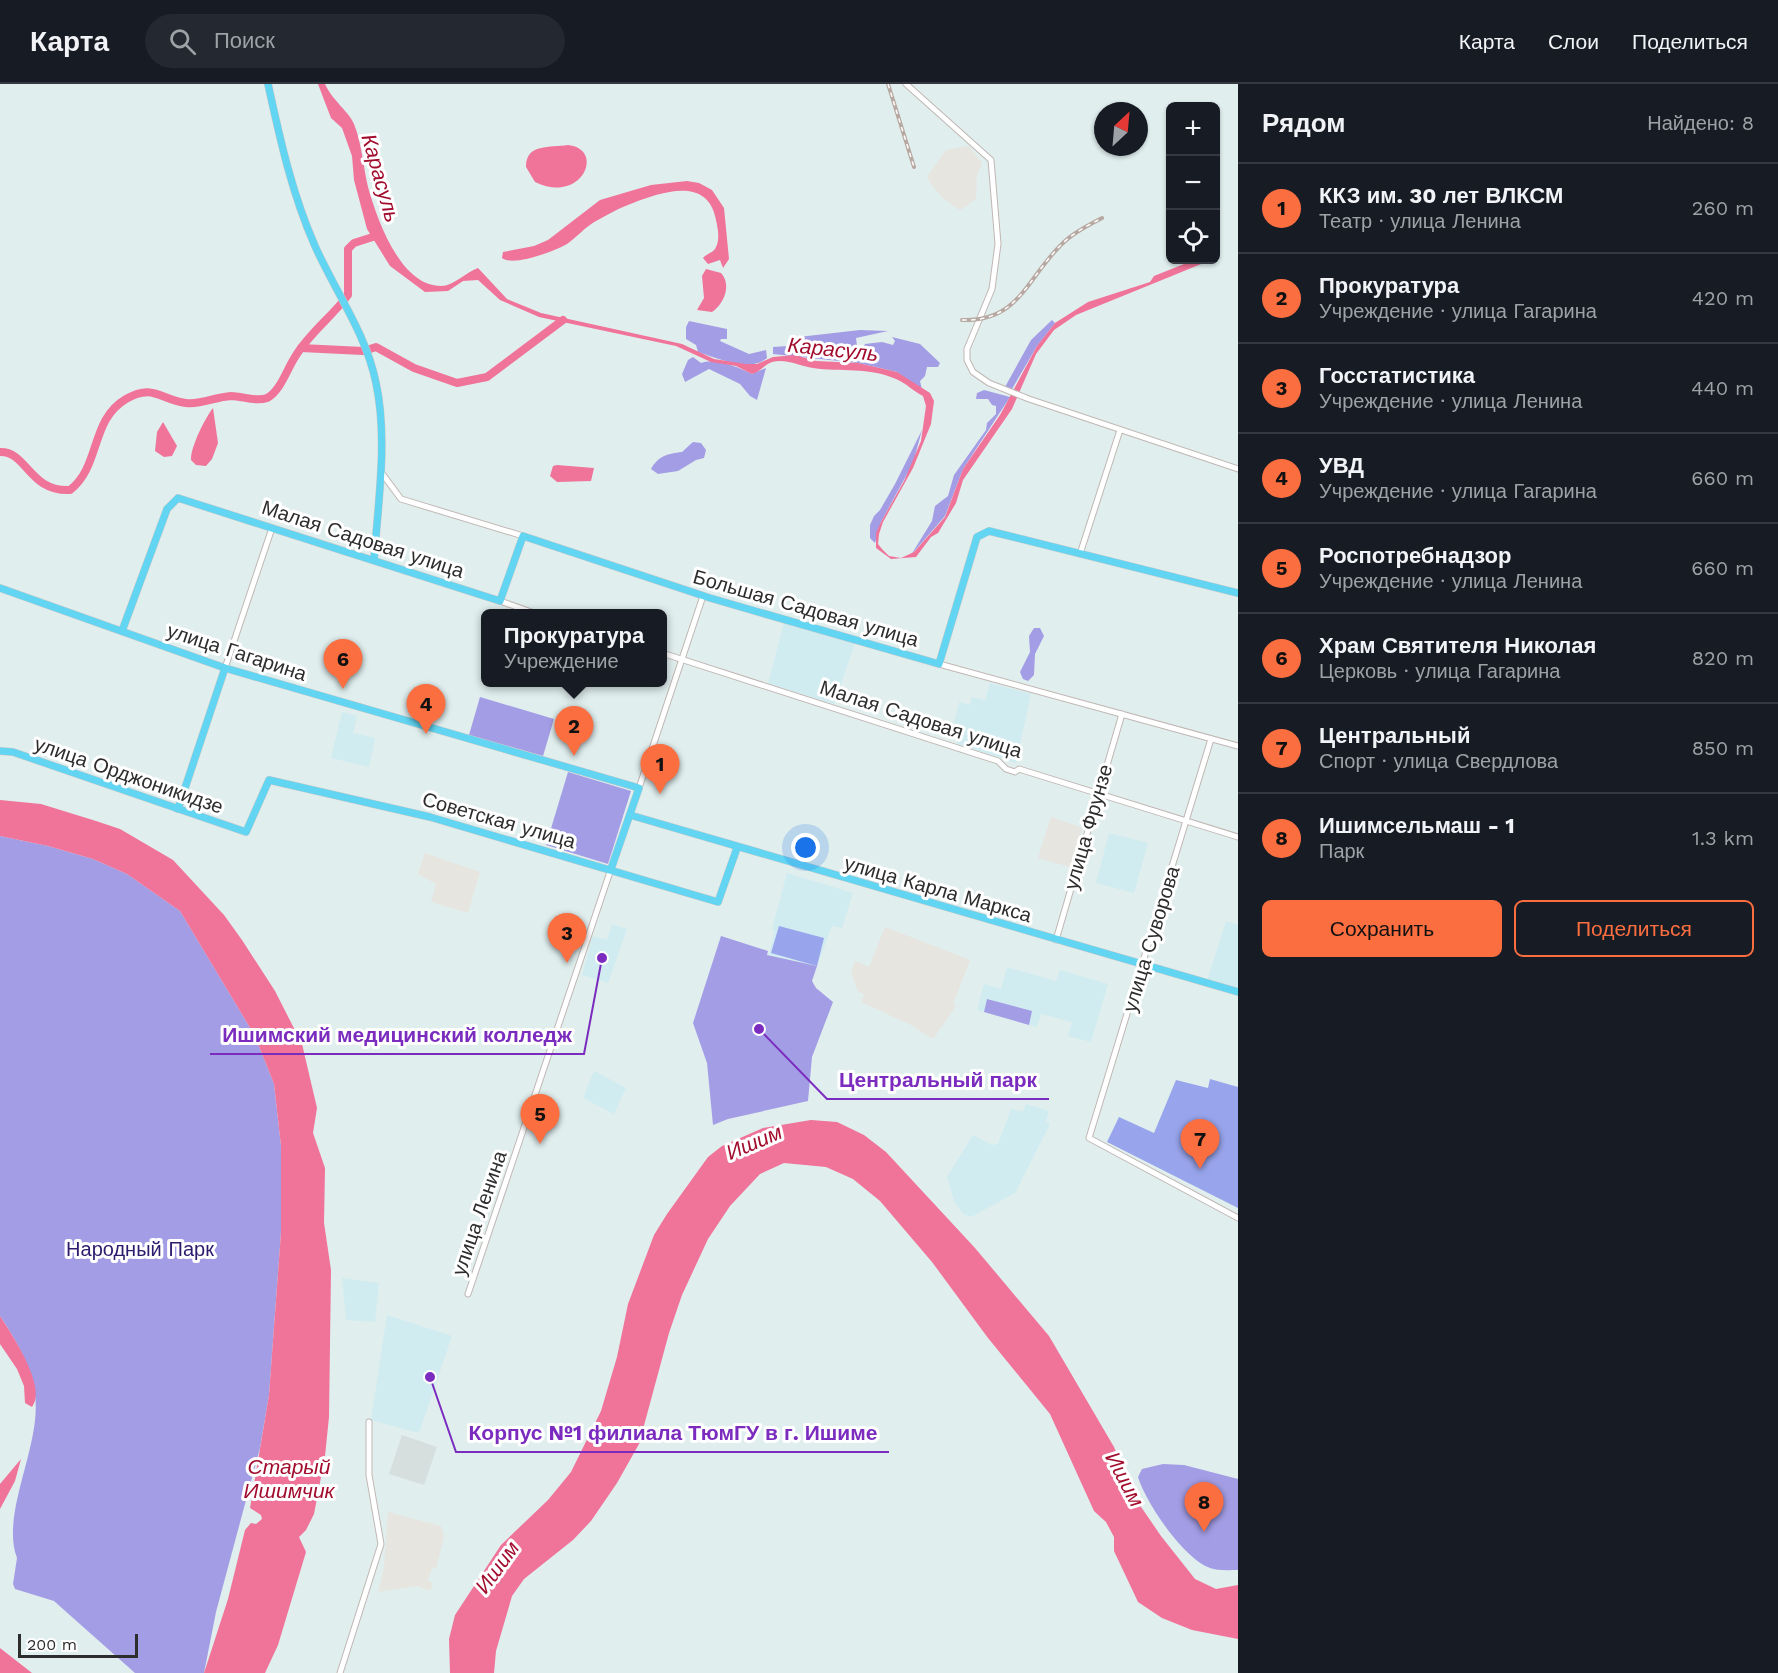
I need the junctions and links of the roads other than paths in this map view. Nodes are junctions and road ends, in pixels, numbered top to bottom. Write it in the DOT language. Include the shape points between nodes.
graph roads {
  1 [pos="268,84"];
  2 [pos="906,84"];
  3 [pos="1120,429"];
  4 [pos="1238,469"];
  5 [pos="381,472"];
  6 [pos="272,528"];
  7 [pos="523,536"];
  8 [pos="1080,554"];
  9 [pos="374,560"];
  10 [pos="0,588"];
  11 [pos="1238,593"];
  12 [pos="703,596"];
  13 [pos="500,602"];
  14 [pos="522,609"];
  15 [pos="122,631"];
  16 [pos="667,653"];
  17 [pos="682,658"];
  18 [pos="939,664"];
  19 [pos="225,668"];
  20 [pos="1122,714"];
  21 [pos="1211,739"];
  22 [pos="1238,746"];
  23 [pos="0,751"];
  24 [pos="269,780"];
  25 [pos="639,788"];
  26 [pos="1097,793"];
  27 [pos="178,809"];
  28 [pos="630,815"];
  29 [pos="1186,822"];
  30 [pos="1238,837"];
  31 [pos="737,848"];
  32 [pos="611,869"];
  33 [pos="1056,940"];
  34 [pos="1142,964"];
  35 [pos="1238,992"];
  36 [pos="1238,1218"];
  37 [pos="468,1294"];
  38 [pos="369,1422"];
  39 [pos="340,1673"];
  1 -- 5 [label="main road" via="299,206 345,304 377,385"];
  2 -- 3 [label="street" via="991,160 998,244 992,289 967,349 967,360 979,377 1003,389"];
  3 -- 4 [label="street"];
  3 -- 8 [label="street"];
  5 -- 7 [label="street, Большая Садовая улица" via="401,499"];
  5 -- 9 [label="main road"];
  6 -- 9 [label="main road, Малая Садовая улица"];
  6 -- 15 [label="main road, Малая Садовая улица" via="177,498 167,509"];
  6 -- 19 [label="street"];
  7 -- 12 [label="main road, Большая Садовая улица"];
  7 -- 13 [label="main road"];
  8 -- 11 [label="main road"];
  8 -- 18 [label="main road" via="994,532 982,533 977,537"];
  9 -- 13 [label="main road, Малая Садовая улица"];
  10 -- 15 [label="main road, улица Гагарина"];
  12 -- 17 [label="street, улица Ленина"];
  12 -- 18 [label="main road, Большая Садовая улица"];
  13 -- 14 [label="street, Малая Садовая улица"];
  15 -- 19 [label="main road, улица Гагарина"];
  16 -- 17 [label="street, Малая Садовая улица"];
  17 -- 25 [label="street, улица Ленина"];
  17 -- 26 [label="street, Малая Садовая улица" via="998,761 1015,772 1019,769"];
  18 -- 20 [label="street, Большая Садовая улица"];
  19 -- 25 [label="main road, улица Гагарина"];
  19 -- 27 [label="main road"];
  20 -- 21 [label="street, Большая Садовая улица"];
  20 -- 26 [label="street, улица Фрунзе"];
  21 -- 22 [label="street, Большая Садовая улица"];
  21 -- 29 [label="street, улица Суворова"];
  23 -- 27 [label="main road, улица Орджоникидзе" via="13,752"];
  24 -- 27 [label="main road, улица Орджоникидзе" via="246,832"];
  24 -- 32 [label="main road, Советская улица" via="430,817"];
  25 -- 28 [label="main road, улица Ленина"];
  26 -- 29 [label="street, Малая Садовая улица"];
  26 -- 33 [label="street, улица Фрунзе"];
  28 -- 31 [label="main road, улица Карла Маркса"];
  28 -- 32 [label="main road, улица Ленина"];
  29 -- 30 [label="street, Малая Садовая улица"];
  29 -- 34 [label="street, улица Суворова"];
  31 -- 32 [label="main road, Советская улица" via="718,903"];
  31 -- 33 [label="main road, улица Карла Маркса"];
  32 -- 37 [label="street, улица Ленина"];
  33 -- 34 [label="main road, улица Карла Маркса"];
  34 -- 35 [label="main road, улица Карла Маркса"];
  34 -- 36 [label="street, улица Суворова" via="1089,1138"];
  38 -- 39 [label="street" via="369,1475 381,1544"];
}
